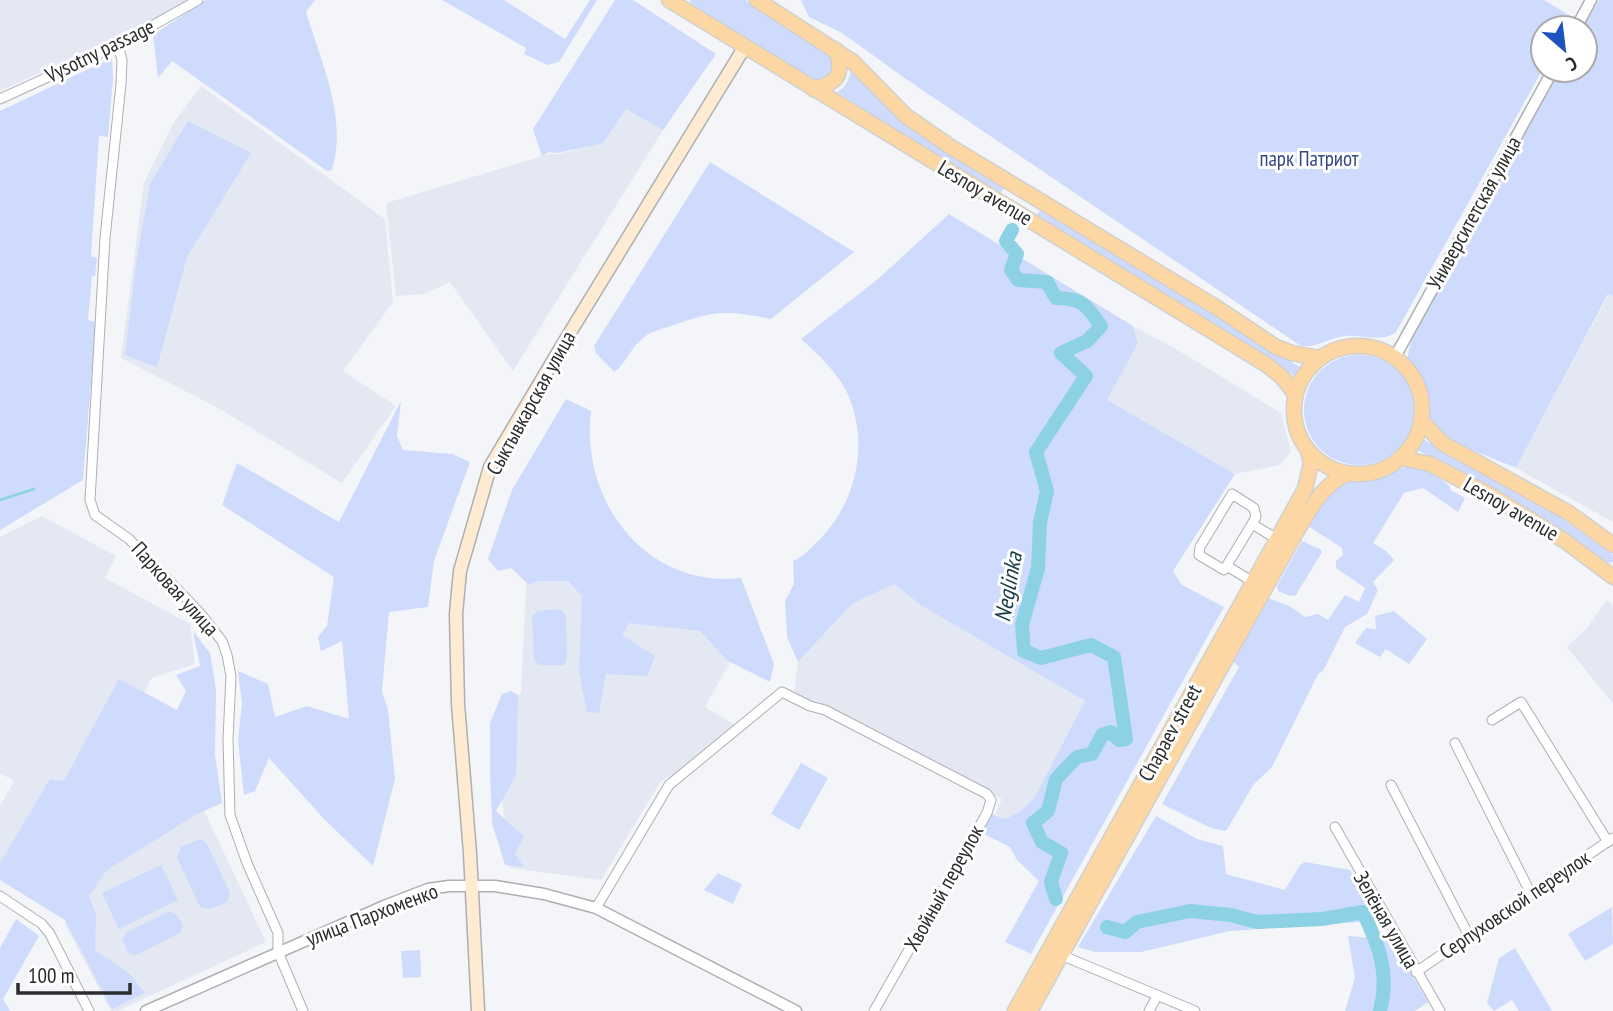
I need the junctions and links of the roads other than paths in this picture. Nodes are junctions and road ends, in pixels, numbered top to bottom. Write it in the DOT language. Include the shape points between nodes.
graph roads {
  1 [pos="198,0"];
  2 [pos="669,0"];
  3 [pos="766,2"];
  4 [pos="118,45"];
  5 [pos="744,48"];
  6 [pos="836,50"];
  7 [pos="1545,84"];
  8 [pos="813,89"];
  9 [pos="0,99"];
  10 [pos="1395,357"];
  11 [pos="1319,358"];
  12 [pos="1295,394"];
  13 [pos="1422,421"];
  14 [pos="1308,451"];
  15 [pos="1401,458"];
  16 [pos="1347,474"];
  17 [pos="1252,524"];
  18 [pos="1277,538"];
  19 [pos="1613,545"];
  20 [pos="1227,566"];
  21 [pos="1610,571"];
  22 [pos="1253,582"];
  23 [pos="1492,720"];
  24 [pos="1455,743"];
  25 [pos="1391,785"];
  26 [pos="1335,827"];
  27 [pos="1610,840"];
  28 [pos="472,886"];
  29 [pos="1531,894"];
  30 [pos="0,896"];
  31 [pos="596,908"];
  32 [pos="1469,936"];
  33 [pos="278,952"];
  34 [pos="1061,955"];
  35 [pos="1416,972"];
  36 [pos="1157,996"];
  37 [pos="89,1011"];
  38 [pos="146,1011"];
  39 [pos="303,1011"];
  40 [pos="478,1011"];
  41 [pos="796,1011"];
  42 [pos="874,1011"];
  43 [pos="1015,1011"];
  44 [pos="1030,1011"];
  45 [pos="1149,1011"];
  46 [pos="1195,1011"];
  47 [pos="1440,1011"];
  1 -- 4 [label="street, Vysotny passage"];
  2 -- 5 [label="main road, Lesnoy avenue"];
  3 -- 6 [label="main road, Lesnoy avenue"];
  4 -- 9 [label="street, Vysotny passage"];
  4 -- 33 [label="street, Парковая улица" via="121,84 105,238 90,500 95,515 130,539 222,641 231,676 230,815 278,933"];
  5 -- 8 [label="main road, Lesnoy avenue"];
  5 -- 28 [label="main road, Сыктывкарская улица" via="490,467 460,571 456,614"];
  6 -- 8 [label="main road" via="838,76"];
  6 -- 11 [label="main road, Lesnoy avenue" via="913,121 1276,347"];
  7 -- 10 [label="street, Университетская улица"];
  8 -- 12 [label="main road, Lesnoy avenue" via="1267,365"];
  10 -- 11 [label="main road" via="1365,345 1333,350"];
  10 -- 13 [label="main road" via="1418,385"];
  11 -- 12 [label="main road"];
  12 -- 14 [label="main road" via="1295,425"];
  13 -- 15 [label="main road" via="1415,441"];
  13 -- 19 [label="main road, Lesnoy avenue" via="1442,443 1569,513"];
  14 -- 16 [label="main road"];
  14 -- 18 [label="main road, Chapaev street" via="1311,463 1305,489"];
  15 -- 16 [label="main road" via="1367,474"];
  15 -- 21 [label="main road, Lesnoy avenue" via="1430,464 1492,496"];
  16 -- 34 [label="main road, Chapaev street" via="1321,492 1298,530"];
  17 -- 18 [label="street"];
  17 -- 20 [label="street"];
  17 -- 20 [label="street" via="1254,508 1232,494 1199,555 1224,570"];
  18 -- 22 [label="main road, Chapaev street"];
  20 -- 22 [label="street"];
  22 -- 43 [label="main road, Chapaev street"];
  23 -- 27 [label="street" via="1521,702"];
  24 -- 29 [label="street"];
  25 -- 32 [label="street"];
  26 -- 35 [label="street, Зелёная улица"];
  27 -- 29 [label="street, Серпуховской переулок"];
  28 -- 31 [label="street, улица Пархоменко" via="544,894"];
  28 -- 33 [label="street, улица Пархоменко" via="428,889"];
  28 -- 40 [label="main road, Сыктывкарская улица"];
  29 -- 32 [label="street, Серпуховской переулок"];
  30 -- 37 [label="street" via="50,934"];
  31 -- 41 [label="street, улица Пархоменко"];
  31 -- 42 [label="street, Хвойный переулок" via="669,785 782,692 825,710 991,800"];
  32 -- 35 [label="street, Серпуховской переулок"];
  33 -- 38 [label="street, улица Пархоменко"];
  33 -- 39 [label="street, Парковая улица"];
  34 -- 36 [label="street"];
  34 -- 44 [label="main road, Chapaev street"];
  35 -- 47 [label="street, Зелёная улица"];
  36 -- 45 [label="street"];
  36 -- 46 [label="street"];
}
